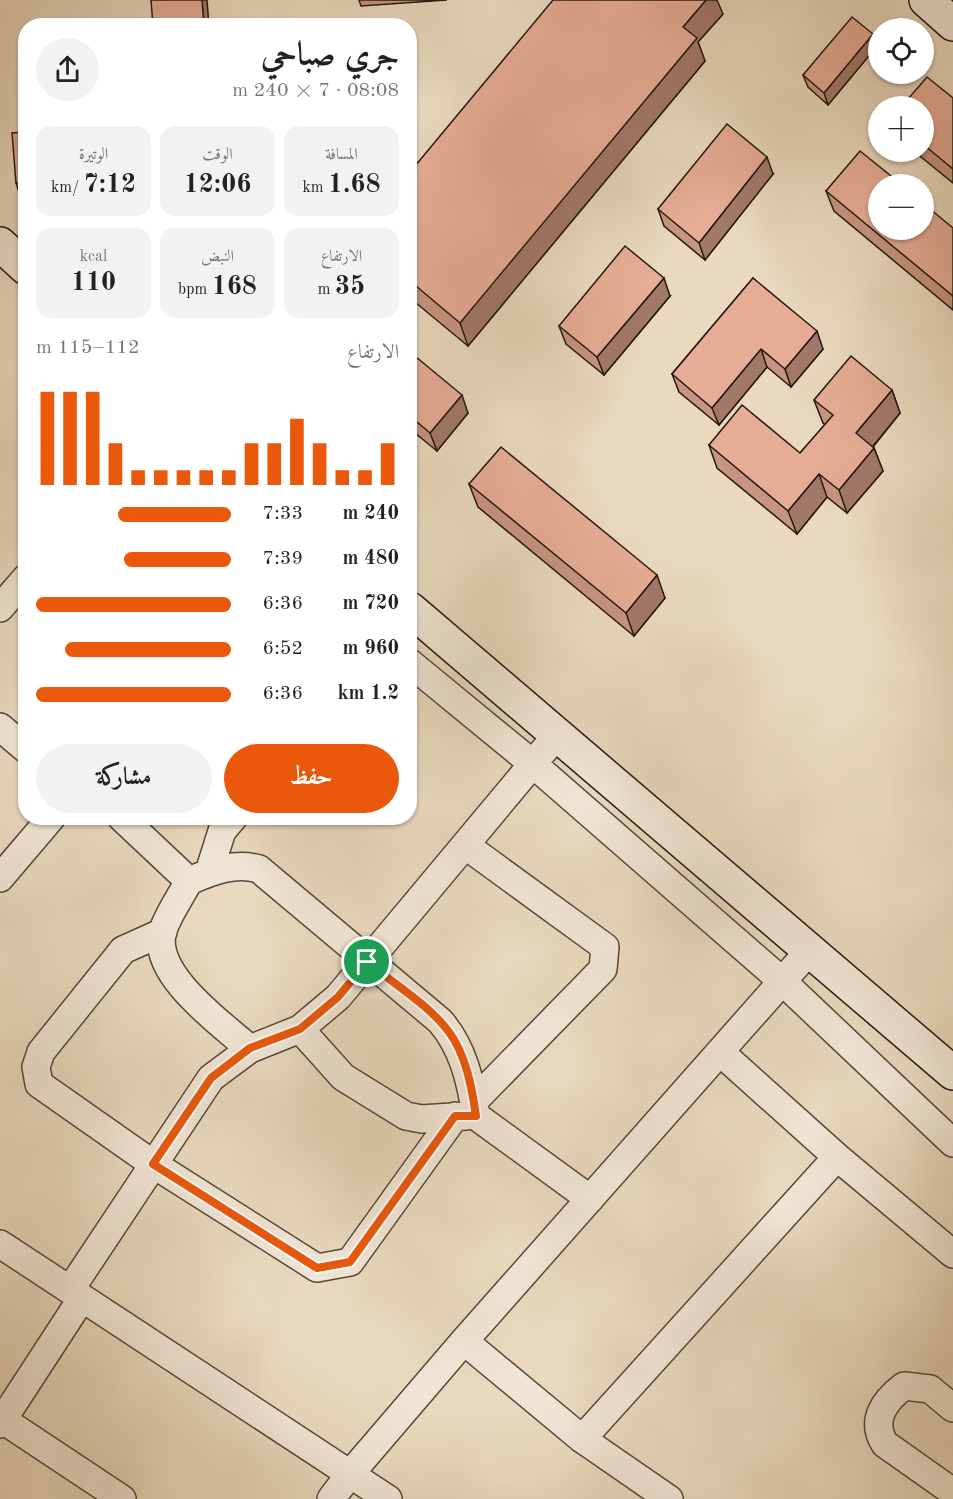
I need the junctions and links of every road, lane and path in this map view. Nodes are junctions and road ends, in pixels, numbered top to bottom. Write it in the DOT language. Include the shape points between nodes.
graph roads {
  1 [pos="926,0"];
  2 [pos="953,24"];
  3 [pos="0,244"];
  4 [pos="18,261"];
  5 [pos="18,587"];
  6 [pos="0,608"];
  7 [pos="417,615"];
  8 [pos="417,669"];
  9 [pos="0,727"];
  10 [pos="556,736"];
  11 [pos="18,743"];
  12 [pos="532,764"];
  13 [pos="45,825"];
  14 [pos="131,825"];
  15 [pos="227,825"];
  16 [pos="465,845"];
  17 [pos="199,877"];
  18 [pos="0,878"];
  19 [pos="162,932"];
  20 [pos="810,950"];
  21 [pos="367,962"];
  22 [pos="782,981"];
  23 [pos="300,1029"];
  24 [pos="250,1048"];
  25 [pos="720,1052"];
  26 [pos="953,1073"];
  27 [pos="468,1111"];
  28 [pos="953,1143"];
  29 [pos="837,1157"];
  30 [pos="153,1164"];
  31 [pos="590,1199"];
  32 [pos="0,1244"];
  33 [pos="953,1254"];
  34 [pos="76,1294"];
  35 [pos="464,1341"];
  36 [pos="953,1408"];
  37 [pos="1,1422"];
  38 [pos="582,1439"];
  39 [pos="350,1474"];
  40 [pos="953,1492"];
  41 [pos="122,1499"];
  42 [pos="331,1499"];
  43 [pos="388,1499"];
  44 [pos="669,1499"];
  1 -- 2 [label="street"];
  3 -- 4 [label="street"];
  5 -- 6 [label="street"];
  7 -- 10 [label="street"];
  8 -- 12 [label="street"];
  9 -- 11 [label="street"];
  10 -- 12 [label="street"];
  10 -- 20 [label="street"];
  12 -- 16 [label="street"];
  12 -- 22 [label="street"];
  13 -- 18 [label="street"];
  14 -- 17 [label="street"];
  15 -- 17 [label="street"];
  16 -- 21 [label="street"];
  16 -- 27 [label="street" via="605,947 603,969"];
  17 -- 19 [label="street"];
  17 -- 21 [label="street" via="244,865 259,868"];
  19 -- 24 [label="street" via="164,958 186,992"];
  19 -- 30 [label="street" via="123,950 41,1052 36,1067 39,1084"];
  20 -- 22 [label="street"];
  20 -- 26 [label="street"];
  21 -- 23 [label="street" via="338,997"];
  21 -- 27 [label="street" via="451,1033 471,1084"];
  22 -- 25 [label="street"];
  22 -- 28 [label="street"];
  23 -- 24 [label="street"];
  23 -- 27 [label="street" via="343,1077 406,1116 422,1119"];
  24 -- 30 [label="street" via="211,1078"];
  25 -- 29 [label="street"];
  25 -- 31 [label="street"];
  27 -- 30 [label="street" via="350,1262 317,1268"];
  27 -- 31 [label="street"];
  29 -- 33 [label="street"];
  29 -- 38 [label="street"];
  30 -- 34 [label="street"];
  31 -- 35 [label="street"];
  32 -- 34 [label="street"];
  34 -- 37 [label="street"];
  34 -- 39 [label="street"];
  35 -- 38 [label="street"];
  35 -- 39 [label="street"];
  36 -- 40 [label="street" via="930,1389 904,1386 884,1406 878,1433 885,1444"];
  37 -- 41 [label="street"];
  38 -- 44 [label="street"];
  39 -- 42 [label="street"];
  39 -- 43 [label="street"];
}
